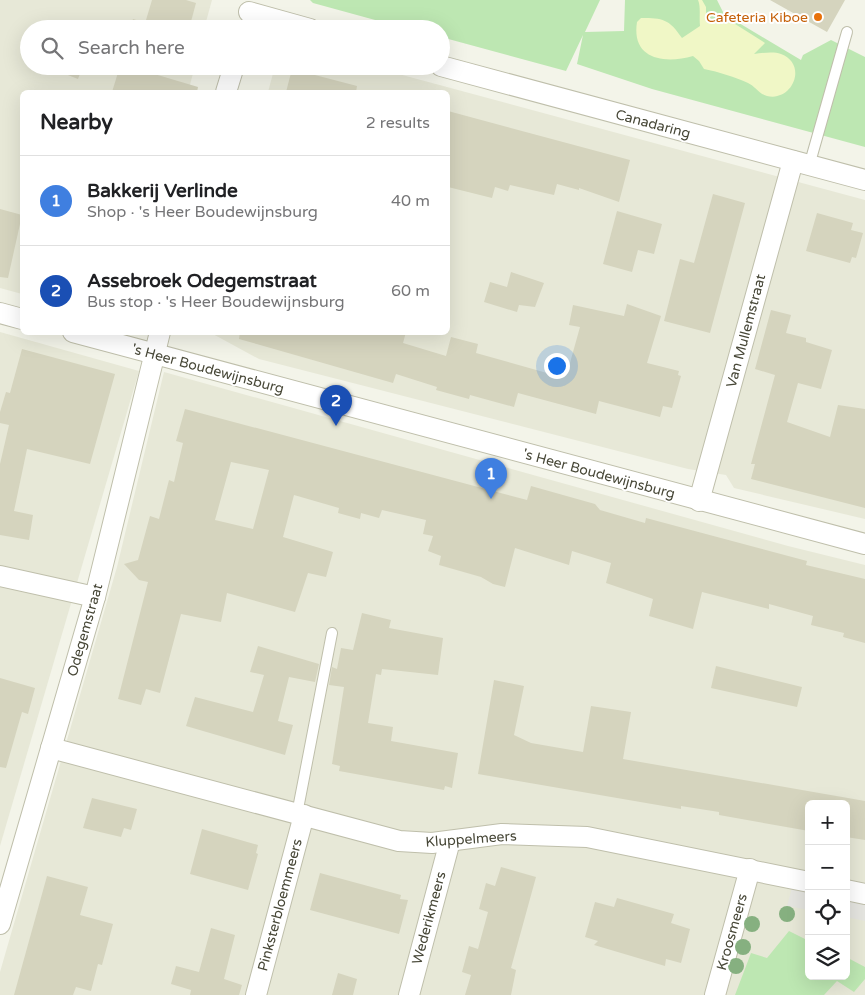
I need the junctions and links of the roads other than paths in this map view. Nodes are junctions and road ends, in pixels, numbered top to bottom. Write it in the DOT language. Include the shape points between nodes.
graph roads {
  1 [pos="248,13"];
  2 [pos="275,20"];
  3 [pos="847,32"];
  4 [pos="450,68"];
  5 [pos="231,75"];
  6 [pos="227,90"];
  7 [pos="801,164"];
  8 [pos="865,180"];
  9 [pos="0,313"];
  10 [pos="20,318"];
  11 [pos="84,335"];
  12 [pos="159,335"];
  13 [pos="154,354"];
  14 [pos="699,501"];
  15 [pos="865,544"];
  16 [pos="0,576"];
  17 [pos="95,597"];
  18 [pos="332,633"];
  19 [pos="51,748"];
  20 [pos="300,815"];
  21 [pos="450,841"];
  22 [pos="750,870"];
  23 [pos="805,881"];
  24 [pos="850,891"];
  25 [pos="865,894"];
  26 [pos="0,924"];
  27 [pos="256,995"];
  28 [pos="409,995"];
  29 [pos="715,995"];
  1 -- 2 [label="street"];
  3 -- 7 [label="lane"];
  4 -- 7 [label="street, Canadaring"];
  5 -- 6 [label="street"];
  7 -- 8 [label="street, Canadaring"];
  7 -- 14 [label="street, Van Mullemstraat"];
  9 -- 10 [label="street"];
  11 -- 13 [label="street, 's Heer Boudewijnsburg"];
  12 -- 13 [label="street, Odegemstraat"];
  13 -- 14 [label="street, 's Heer Boudewijnsburg"];
  13 -- 17 [label="street, Odegemstraat"];
  14 -- 15 [label="street, 's Heer Boudewijnsburg"];
  16 -- 17 [label="street"];
  17 -- 19 [label="street, Odegemstraat"];
  18 -- 20 [label="lane"];
  19 -- 20 [label="street, Kluppelmeers"];
  19 -- 26 [label="street, Odegemstraat"];
  20 -- 21 [label="street, Kluppelmeers" via="399,841"];
  20 -- 27 [label="street, Pinksterbloemmeers"];
  21 -- 22 [label="street, Kluppelmeers" via="502,834 587,836"];
  21 -- 28 [label="street, Wederikmeers"];
  22 -- 23 [label="street, Kluppelmeers"];
  22 -- 29 [label="street, Kroosmeers"];
  24 -- 25 [label="street"];
}
